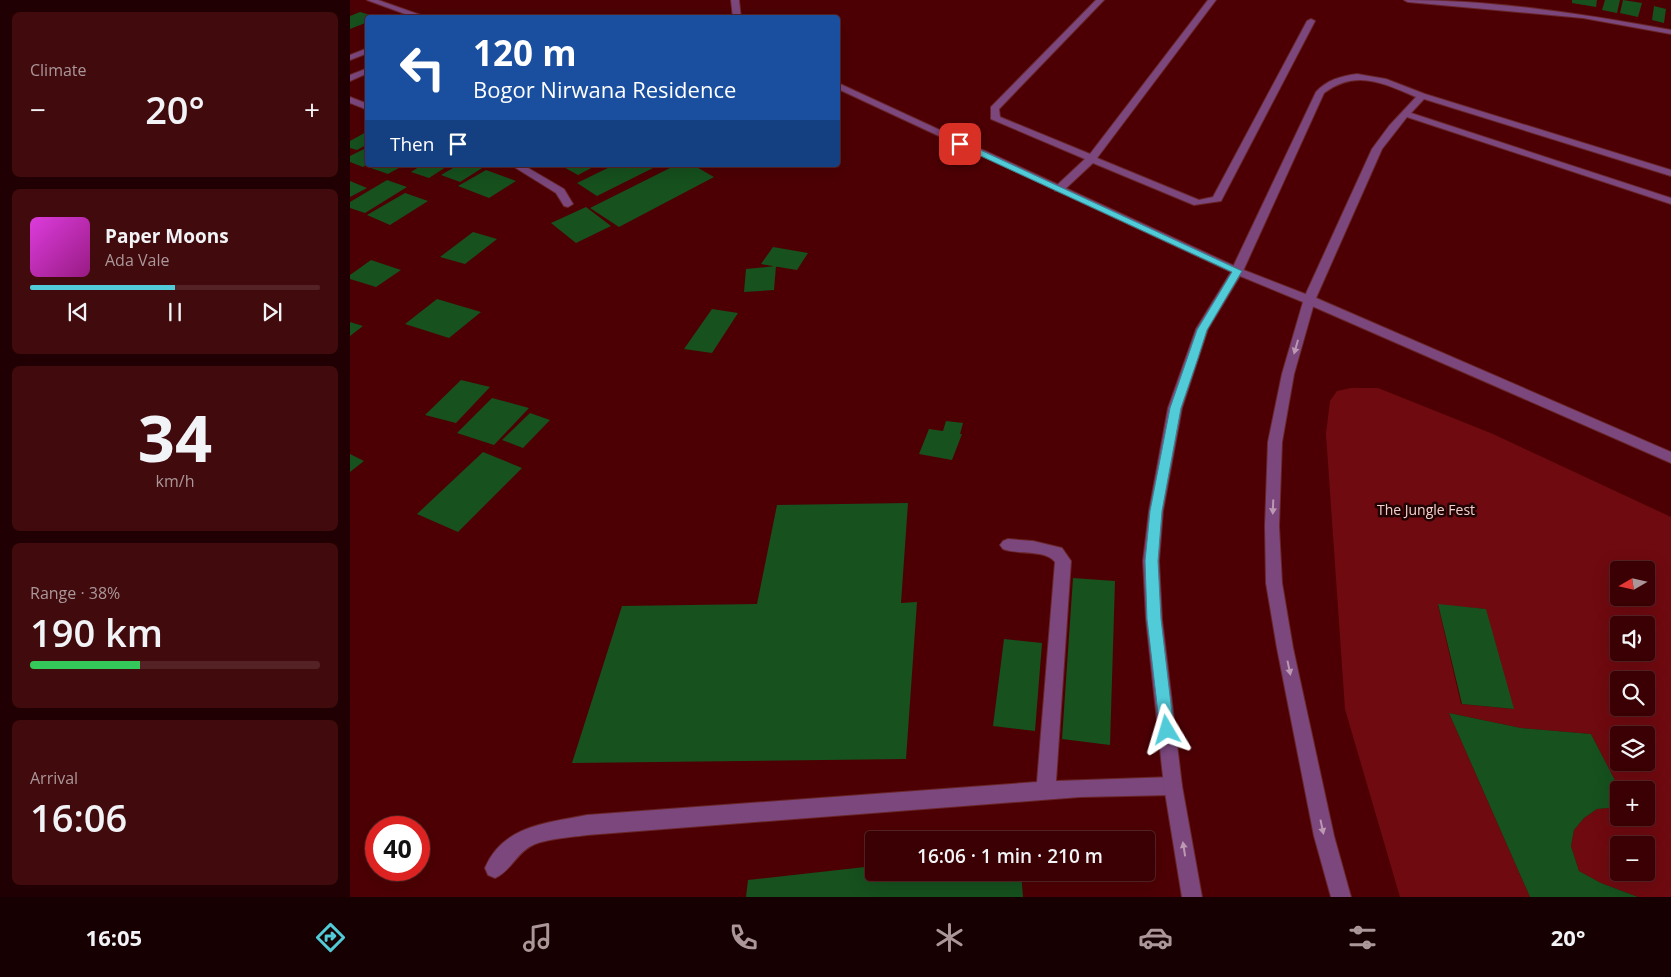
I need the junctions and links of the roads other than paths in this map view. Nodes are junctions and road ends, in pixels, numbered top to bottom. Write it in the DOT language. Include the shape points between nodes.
graph roads {
  1 [pos="371,0"];
  2 [pos="735,0"];
  3 [pos="1100,0"];
  4 [pos="1212,0"];
  5 [pos="1408,0"];
  6 [pos="416,15"];
  7 [pos="737,15"];
  8 [pos="1311,21"];
  9 [pos="1671,32"];
  10 [pos="365,51"];
  11 [pos="350,58"];
  12 [pos="365,71"];
  13 [pos="350,78"];
  14 [pos="840,87"];
  15 [pos="1422,96"];
  16 [pos="350,100"];
  17 [pos="365,106"];
  18 [pos="1406,114"];
  19 [pos="1091,159"];
  20 [pos="519,167"];
  21 [pos="1671,173"];
  22 [pos="1059,189"];
  23 [pos="1671,201"];
  24 [pos="568,204"];
  25 [pos="1238,271"];
  26 [pos="1309,300"];
  27 [pos="1671,458"];
  28 [pos="1008,545"];
  29 [pos="1174,786"];
  30 [pos="1046,790"];
  31 [pos="495,868"];
  32 [pos="1192,897"];
  33 [pos="1341,897"];
  1 -- 6 [label="street"];
  2 -- 7 [label="street"];
  3 -- 19 [label="street" via="994,109 996,119"];
  4 -- 19 [label="street"];
  5 -- 9 [label="street" via="1583,16"];
  8 -- 19 [label="street" via="1217,199 1198,203"];
  10 -- 11 [label="street"];
  12 -- 13 [label="street"];
  14 -- 22 [label="street"];
  15 -- 18 [label="street"];
  15 -- 21 [label="street"];
  15 -- 25 [label="street" via="1361,76 1338,80 1320,92"];
  16 -- 17 [label="street"];
  18 -- 23 [label="street"];
  18 -- 26 [label="street" via="1376,149"];
  19 -- 22 [label="street"];
  20 -- 24 [label="street" via="560,191"];
  22 -- 25 [label="street"];
  25 -- 26 [label="street"];
  25 -- 29 [label="street" via="1202,330 1175,408 1156,511 1151,561 1154,619"];
  26 -- 27 [label="street"];
  26 -- 33 [label="street, one-way" via="1288,374 1275,442 1274,583 1320,817"];
  28 -- 30 [label="street" via="1057,553 1063,561"];
  29 -- 30 [label="street"];
  32 -- 29 [label="street, one-way"];
  30 -- 31 [label="street" via="587,825 529,836 510,850"];
}
